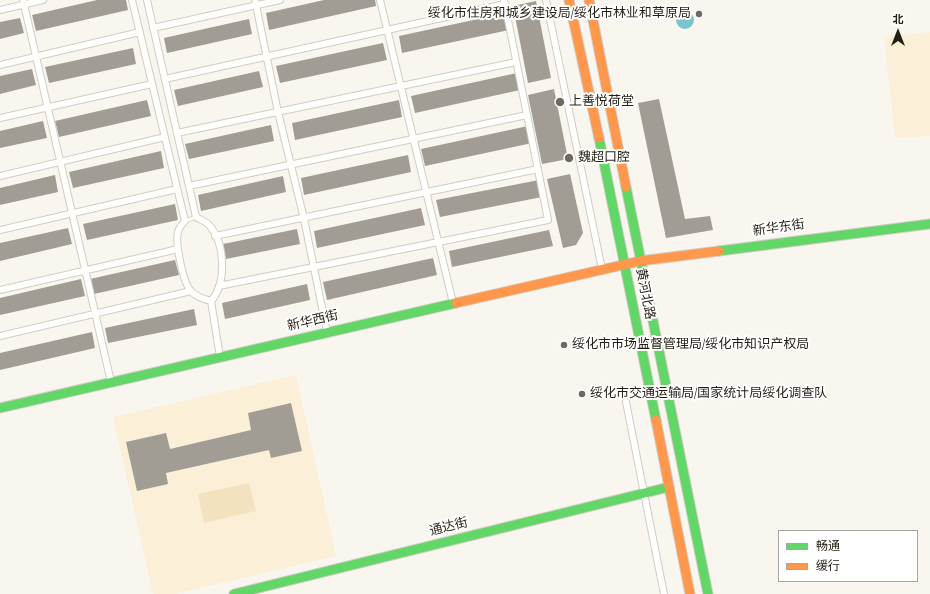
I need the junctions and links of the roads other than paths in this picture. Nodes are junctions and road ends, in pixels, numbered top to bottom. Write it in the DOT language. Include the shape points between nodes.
graph roads {
  1 [pos="43,0"];
  2 [pos="132,0"];
  3 [pos="147,0"];
  4 [pos="280,0"];
  5 [pos="380,0"];
  6 [pos="546,0"];
  7 [pos="569,0"];
  8 [pos="589,0"];
  9 [pos="24,2"];
  10 [pos="504,2"];
  11 [pos="255,3"];
  12 [pos="0,10"];
  13 [pos="153,28"];
  14 [pos="388,30"];
  15 [pos="140,32"];
  16 [pos="35,57"];
  17 [pos="267,57"];
  18 [pos="516,62"];
  19 [pos="0,65"];
  20 [pos="165,79"];
  21 [pos="152,84"];
  22 [pos="401,86"];
  23 [pos="47,107"];
  24 [pos="278,112"];
  25 [pos="527,115"];
  26 [pos="0,118"];
  27 [pos="177,133"];
  28 [pos="165,137"];
  29 [pos="414,139"];
  30 [pos="60,162"];
  31 [pos="291,165"];
  32 [pos="538,169"];
  33 [pos="0,176"];
  34 [pos="189,186"];
  35 [pos="177,189"];
  36 [pos="426,193"];
  37 [pos="72,213"];
  38 [pos="196,217"];
  39 [pos="304,219"];
  40 [pos="184,221"];
  41 [pos="930,224"];
  42 [pos="0,230"];
  43 [pos="216,236"];
  44 [pos="438,242"];
  45 [pos="178,249"];
  46 [pos="633,262"];
  47 [pos="314,267"];
  48 [pos="602,269"];
  49 [pos="85,270"];
  50 [pos="219,286"];
  51 [pos="0,290"];
  52 [pos="191,291"];
  53 [pos="211,301"];
  54 [pos="453,303"];
  55 [pos="95,314"];
  56 [pos="327,332"];
  57 [pos="0,336"];
  58 [pos="220,357"];
  59 [pos="111,382"];
  60 [pos="626,402"];
  61 [pos="0,408"];
  62 [pos="669,487"];
  63 [pos="644,493"];
  64 [pos="245,593"];
  65 [pos="234,594"];
  66 [pos="664,594"];
  67 [pos="690,594"];
  68 [pos="708,594"];
  1 -- 9 [label="street"];
  2 -- 15 [label="street"];
  3 -- 13 [label="street"];
  4 -- 11 [label="street"];
  5 -- 14 [label="street"];
  6 -- 48 [label="street"];
  7 -- 46 [label="main road, 黄河北路"];
  8 -- 46 [label="main road, 黄河北路"];
  9 -- 12 [label="street"];
  9 -- 16 [label="street"];
  10 -- 14 [label="street"];
  10 -- 18 [label="street"];
  11 -- 13 [label="street"];
  11 -- 17 [label="street"];
  13 -- 20 [label="street"];
  14 -- 17 [label="street"];
  14 -- 22 [label="street"];
  15 -- 16 [label="street"];
  15 -- 21 [label="street"];
  16 -- 19 [label="street"];
  16 -- 23 [label="street"];
  17 -- 20 [label="street"];
  17 -- 24 [label="street"];
  18 -- 22 [label="street"];
  18 -- 25 [label="street"];
  20 -- 27 [label="street"];
  21 -- 23 [label="street"];
  21 -- 28 [label="street"];
  22 -- 24 [label="street"];
  22 -- 29 [label="street"];
  23 -- 26 [label="street"];
  23 -- 30 [label="street"];
  24 -- 27 [label="street"];
  24 -- 31 [label="street"];
  25 -- 29 [label="street"];
  25 -- 32 [label="street"];
  27 -- 34 [label="street"];
  28 -- 30 [label="street"];
  28 -- 35 [label="street"];
  29 -- 31 [label="street"];
  29 -- 36 [label="street"];
  30 -- 33 [label="street"];
  30 -- 37 [label="street"];
  31 -- 34 [label="street"];
  31 -- 39 [label="street"];
  32 -- 36 [label="street"];
  32 -- 44 [label="street" via="548,220"];
  34 -- 38 [label="street"];
  35 -- 37 [label="street"];
  35 -- 40 [label="street"];
  36 -- 39 [label="street"];
  36 -- 44 [label="street"];
  37 -- 42 [label="street"];
  37 -- 49 [label="street"];
  38 -- 40 [label="lane"];
  38 -- 43 [label="street" via="209,225"];
  39 -- 43 [label="street"];
  39 -- 47 [label="street"];
  40 -- 45 [label="street" via="178,231"];
  41 -- 46 [label="main road, 新华东街"];
  43 -- 50 [label="street" via="220,248"];
  44 -- 47 [label="street"];
  44 -- 54 [label="street"];
  45 -- 49 [label="street"];
  45 -- 52 [label="street" via="184,276"];
  46 -- 48 [label="main road, 新华西街"];
  46 -- 62 [label="main road, 黄河北路"];
  46 -- 68 [label="main road, 黄河北路"];
  47 -- 50 [label="street"];
  47 -- 56 [label="street"];
  48 -- 54 [label="main road, 新华西街"];
  49 -- 51 [label="street"];
  49 -- 55 [label="street"];
  50 -- 53 [label="street"];
  52 -- 53 [label="street" via="200,298"];
  52 -- 55 [label="street"];
  53 -- 58 [label="street"];
  54 -- 56 [label="main road, 新华西街"];
  55 -- 57 [label="street"];
  55 -- 59 [label="street"];
  56 -- 58 [label="main road, 新华西街"];
  58 -- 59 [label="main road, 新华西街"];
  59 -- 61 [label="main road, 新华西街"];
  60 -- 63 [label="street"];
  62 -- 63 [label="main road, 通达街"];
  62 -- 67 [label="main road, 黄河北路"];
  63 -- 64 [label="main road, 通达街"];
  63 -- 66 [label="street"];
  64 -- 65 [label="main road, 通达街"];
}
